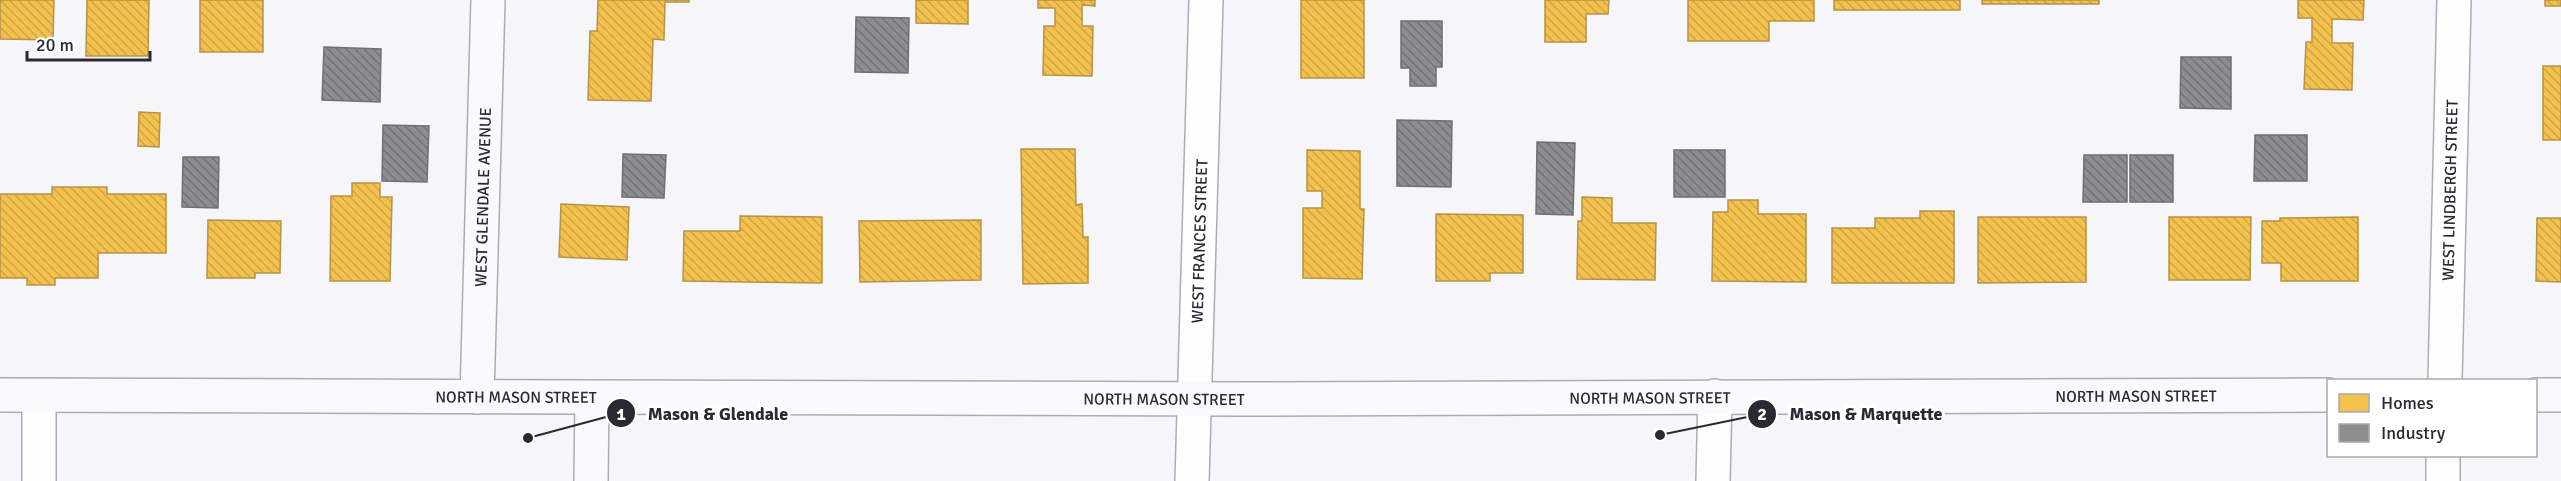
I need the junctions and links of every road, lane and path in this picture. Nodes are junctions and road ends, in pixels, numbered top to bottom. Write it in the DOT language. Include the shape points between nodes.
graph roads {
  1 [pos="488,0"];
  2 [pos="1206,0"];
  3 [pos="2454,0"];
  4 [pos="2445,379"];
  5 [pos="2327,395"];
  6 [pos="2537,395"];
  7 [pos="2561,395"];
  8 [pos="0,396"];
  9 [pos="39,396"];
  10 [pos="1715,396"];
  11 [pos="477,397"];
  12 [pos="1194,397"];
  13 [pos="592,398"];
  14 [pos="2443,457"];
  15 [pos="39,481"];
  16 [pos="591,481"];
  17 [pos="1192,481"];
  18 [pos="1713,481"];
  19 [pos="2443,481"];
  1 -- 11 [label="main road, WEST GLENDALE AVENUE"];
  2 -- 12 [label="street, WEST FRANCES STREET"];
  3 -- 4 [label="street, WEST LINDBERGH STREET"];
  5 -- 10 [label="main road, NORTH MASON STREET"];
  6 -- 7 [label="main road"];
  8 -- 9 [label="main road, NORTH MASON STREET"];
  9 -- 11 [label="main road, NORTH MASON STREET"];
  9 -- 15 [label="street"];
  10 -- 12 [label="main road, NORTH MASON STREET"];
  10 -- 18 [label="street"];
  11 -- 13 [label="main road, NORTH MASON STREET"];
  12 -- 13 [label="main road, NORTH MASON STREET"];
  12 -- 17 [label="street, WEST FRANCES STREET"];
  13 -- 16 [label="main road"];
  14 -- 19 [label="street"];
}
